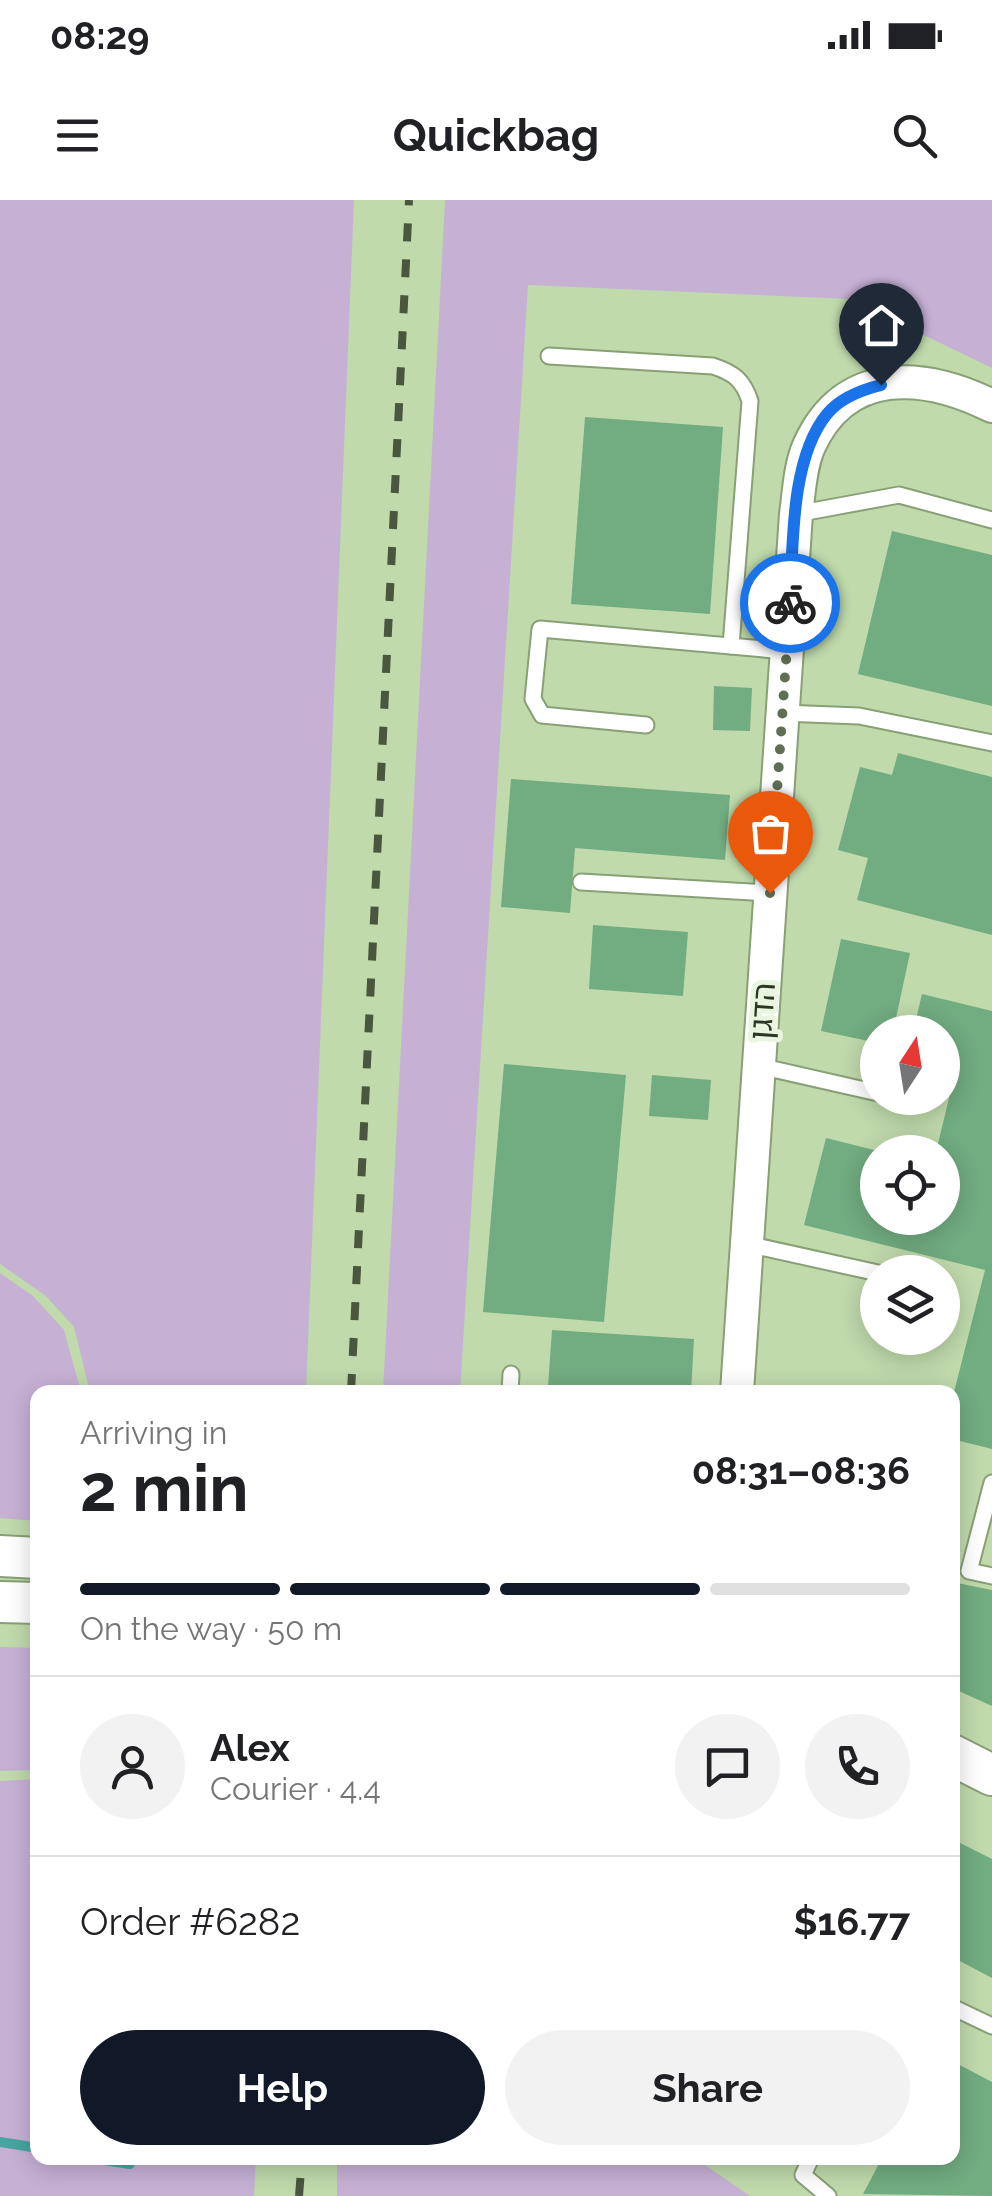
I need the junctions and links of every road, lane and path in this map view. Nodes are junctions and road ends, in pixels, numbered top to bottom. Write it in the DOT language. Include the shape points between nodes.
graph roads {
  1 [pos="548,356"];
  2 [pos="992,406"];
  3 [pos="796,514"];
  4 [pos="992,520"];
  5 [pos="730,646"];
  6 [pos="786,651"];
  7 [pos="782,713"];
  8 [pos="646,725"];
  9 [pos="992,743"];
  10 [pos="581,882"];
  11 [pos="770,893"];
  12 [pos="758,1066"];
  13 [pos="860,1089"];
  14 [pos="747,1244"];
  15 [pos="860,1269"];
  16 [pos="511,1374"];
  17 [pos="510,1385"];
  18 [pos="737,1385"];
  19 [pos="992,1483"];
  20 [pos="0,1556"];
  21 [pos="30,1558"];
  22 [pos="992,1576"];
  23 [pos="0,1602"];
  24 [pos="30,1603"];
  25 [pos="960,1759"];
  26 [pos="992,1774"];
  27 [pos="960,2011"];
  28 [pos="992,2026"];
  29 [pos="807,2165"];
  30 [pos="828,2196"];
  1 -- 5 [label="lane" via="713,366 744,383 750,401"];
  2 -- 3 [label="street, הדגן" via="946,385 903,380 858,390 828,412 806,450"];
  3 -- 4 [label="lane" via="899,495"];
  3 -- 6 [label="street, הדגן"];
  5 -- 6 [label="lane"];
  5 -- 8 [label="lane" via="540,629 532,699 542,716"];
  6 -- 7 [label="street, הדגן"];
  7 -- 9 [label="lane" via="859,716"];
  7 -- 11 [label="street, הדגן"];
  10 -- 11 [label="lane"];
  11 -- 12 [label="street, הדגן"];
  12 -- 13 [label="lane"];
  12 -- 14 [label="street, הדגן"];
  14 -- 15 [label="lane"];
  14 -- 18 [label="street, הדגן"];
  16 -- 17 [label="lane"];
  19 -- 22 [label="lane" via="968,1571"];
  20 -- 21 [label="street"];
  23 -- 24 [label="street"];
  25 -- 26 [label="street"];
  27 -- 28 [label="lane"];
  29 -- 30 [label="lane" via="802,2175"];
}
